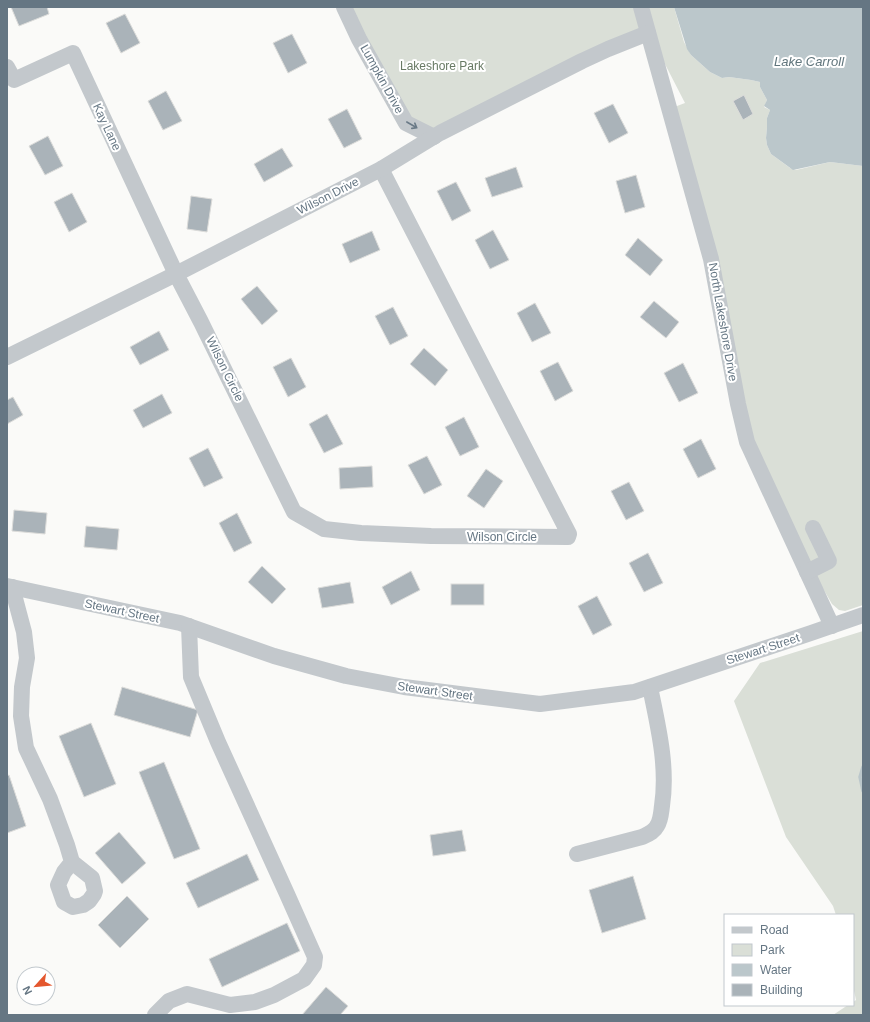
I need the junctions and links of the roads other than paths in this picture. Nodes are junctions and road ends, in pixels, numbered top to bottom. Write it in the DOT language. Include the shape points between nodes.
graph roads {
  1 [pos="344,7"];
  2 [pos="641,7"];
  3 [pos="648,33"];
  4 [pos="7,67"];
  5 [pos="434,137"];
  6 [pos="381,169"];
  7 [pos="176,274"];
  8 [pos="7,357"];
  9 [pos="813,528"];
  10 [pos="807,572"];
  11 [pos="9,586"];
  12 [pos="863,615"];
  13 [pos="189,626"];
  14 [pos="832,626"];
  15 [pos="650,687"];
  16 [pos="577,854"];
  17 [pos="72,862"];
  18 [pos="155,1015"];
  1 -- 5 [label="street, Lumpkin Drive, one-way" via="406,123"];
  2 -- 3 [label="street, North Lakeshore Drive"];
  3 -- 5 [label="street, Wilson Drive" via="582,61"];
  3 -- 10 [label="street, North Lakeshore Drive" via="711,259 747,442"];
  4 -- 7 [label="street, Kay Lane" via="14,80 72,52"];
  5 -- 6 [label="street, Wilson Drive"];
  6 -- 7 [label="street, Wilson Drive"];
  6 -- 7 [label="street, Wilson Circle" via="568,537 361,533 324,529 294,512"];
  7 -- 8 [label="street, Wilson Drive"];
  9 -- 10 [label="street" via="829,561"];
  10 -- 14 [label="street, North Lakeshore Drive"];
  11 -- 13 [label="street, Stewart Street"];
  11 -- 17 [label="street" via="24,632 27,658 21,716 26,748 50,799"];
  12 -- 14 [label="street, Stewart Street"];
  13 -- 15 [label="street, Stewart Street" via="274,656 346,676 404,687 540,704 634,692"];
  13 -- 18 [label="street" via="191,677 315,957 314,965 304,979 255,1002 230,1005 187,994 169,1000"];
  14 -- 15 [label="street, Stewart Street"];
  15 -- 16 [label="street" via="664,767 661,818 657,827 642,837"];
  17 -- 17 [label="street" via="92,878 95,891 90,901 73,907 64,902 58,885"];
}
